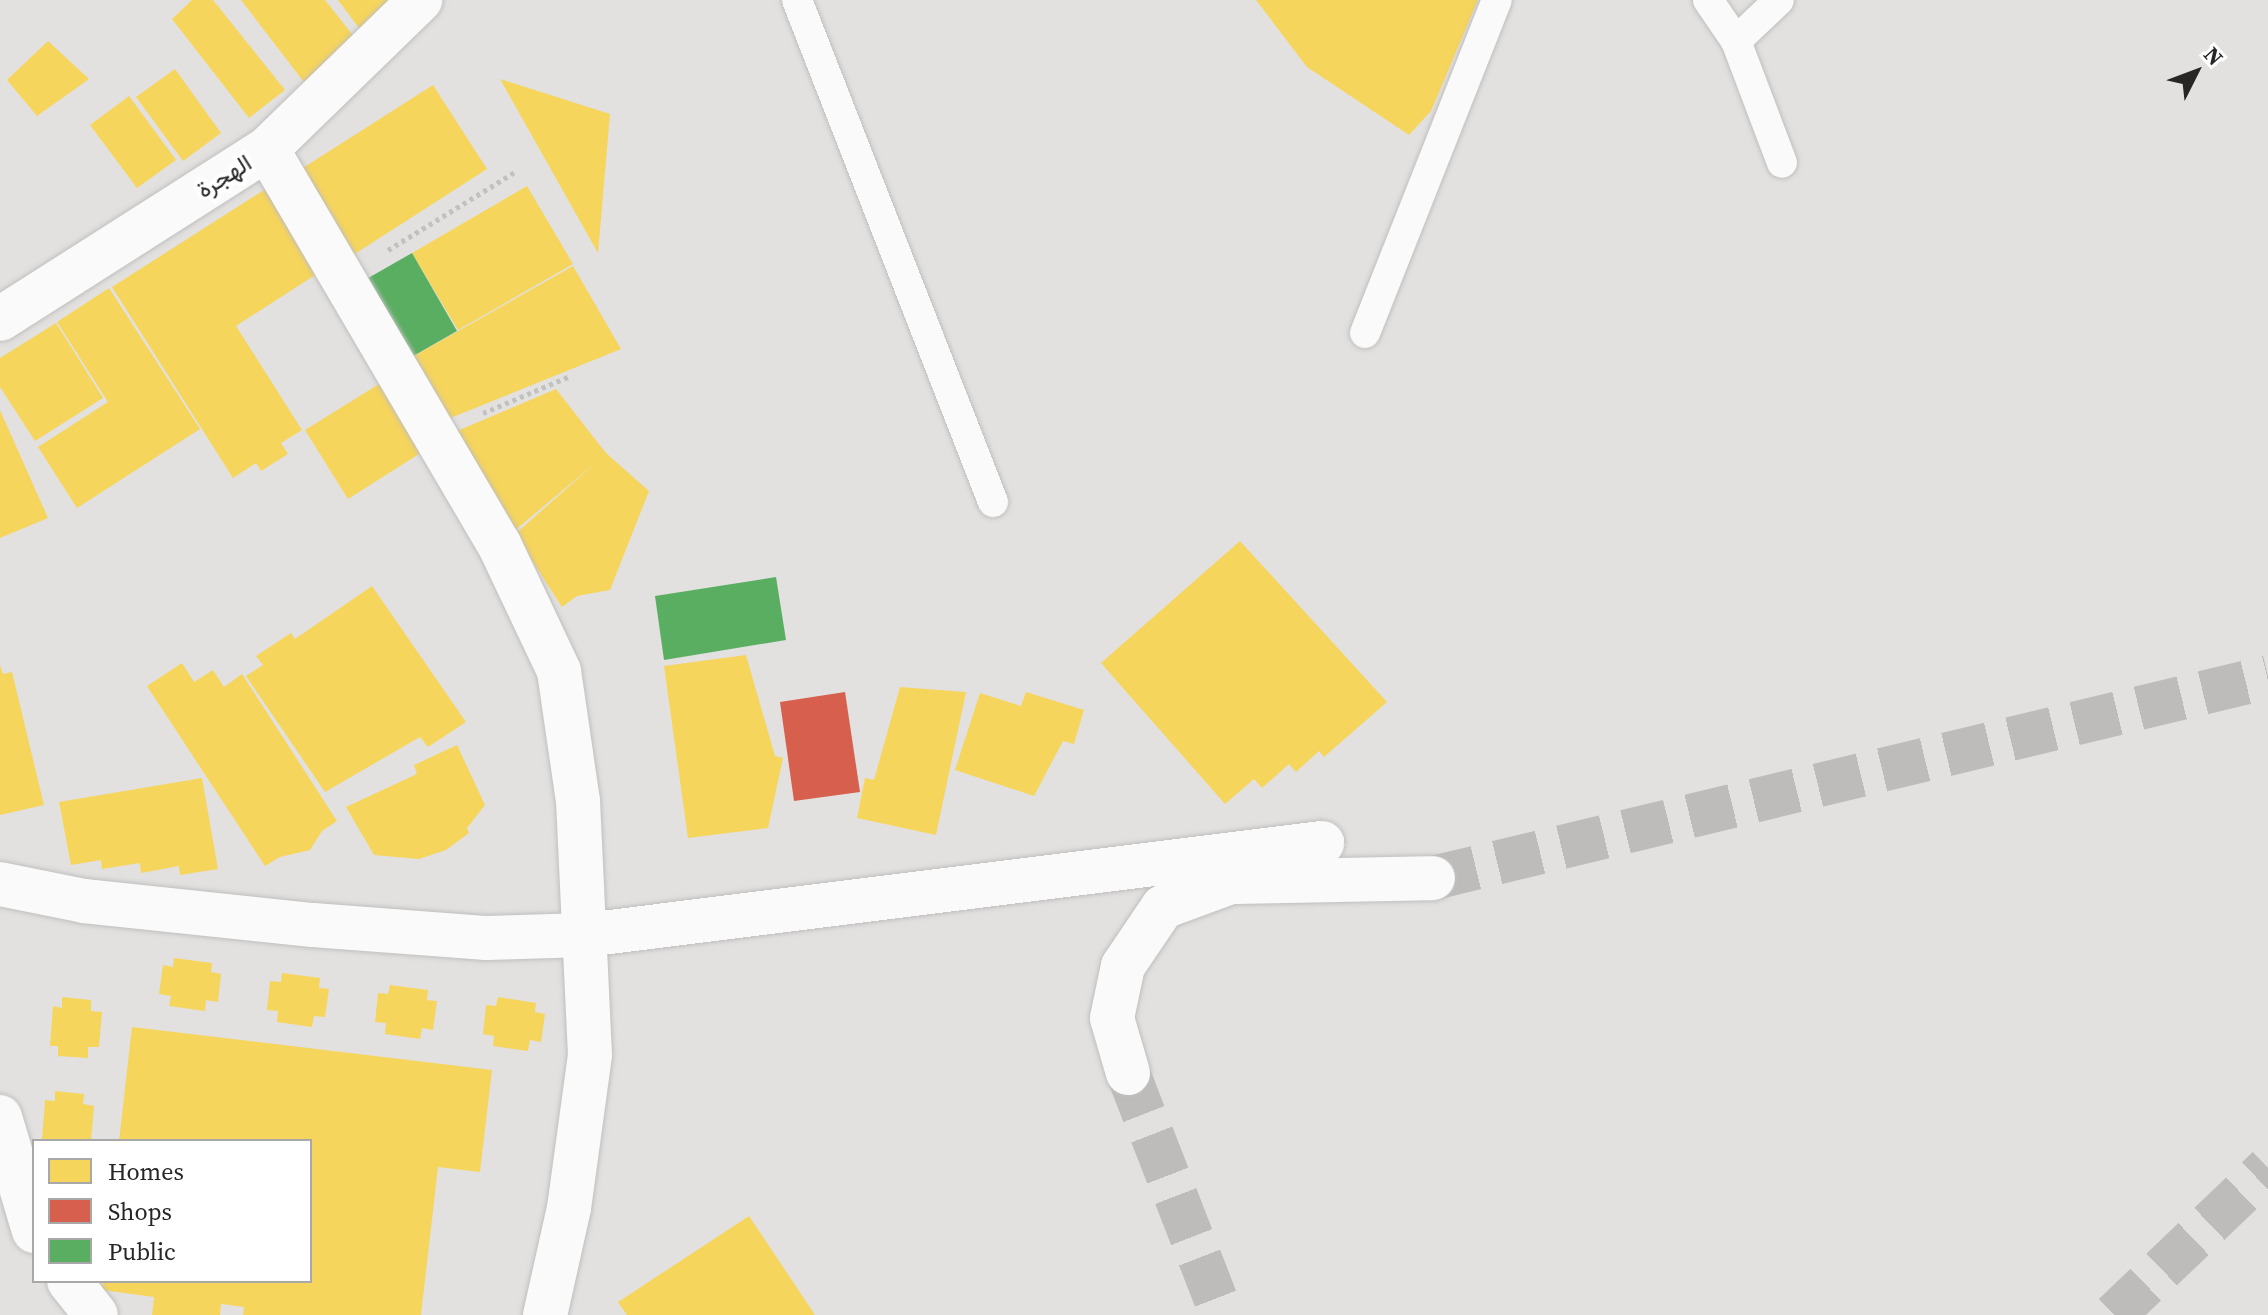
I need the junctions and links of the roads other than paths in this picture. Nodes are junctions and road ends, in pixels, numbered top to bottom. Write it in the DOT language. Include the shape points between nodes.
graph roads {
  1 [pos="420,0"];
  2 [pos="797,0"];
  3 [pos="1497,0"];
  4 [pos="1708,0"];
  5 [pos="1779,0"];
  6 [pos="1736,41"];
  7 [pos="267,149"];
  8 [pos="1782,163"];
  9 [pos="0,319"];
  10 [pos="1365,333"];
  11 [pos="993,502"];
  12 [pos="1322,843"];
  13 [pos="1433,878"];
  14 [pos="0,884"];
  15 [pos="586,935"];
  16 [pos="1128,1073"];
  17 [pos="0,1117"];
  18 [pos="0,1197"];
  19 [pos="32,1224"];
  20 [pos="32,1235"];
  21 [pos="71,1283"];
  22 [pos="96,1315"];
  23 [pos="545,1315"];
  1 -- 7 [label="street, الهجرة"];
  2 -- 11 [label="lane"];
  3 -- 10 [label="lane"];
  4 -- 6 [label="lane"];
  5 -- 6 [label="lane"];
  6 -- 8 [label="lane"];
  7 -- 9 [label="street, الهجرة"];
  7 -- 15 [label="street" via="499,544 559,671 578,801"];
  12 -- 15 [label="street"];
  13 -- 16 [label="street" via="1231,882 1163,907 1123,966 1112,1018"];
  14 -- 15 [label="street" via="84,901 313,925 487,938"];
  15 -- 23 [label="street" via="590,1055 569,1208"];
  17 -- 19 [label="street"];
  18 -- 20 [label="street"];
  21 -- 22 [label="street"];
}
